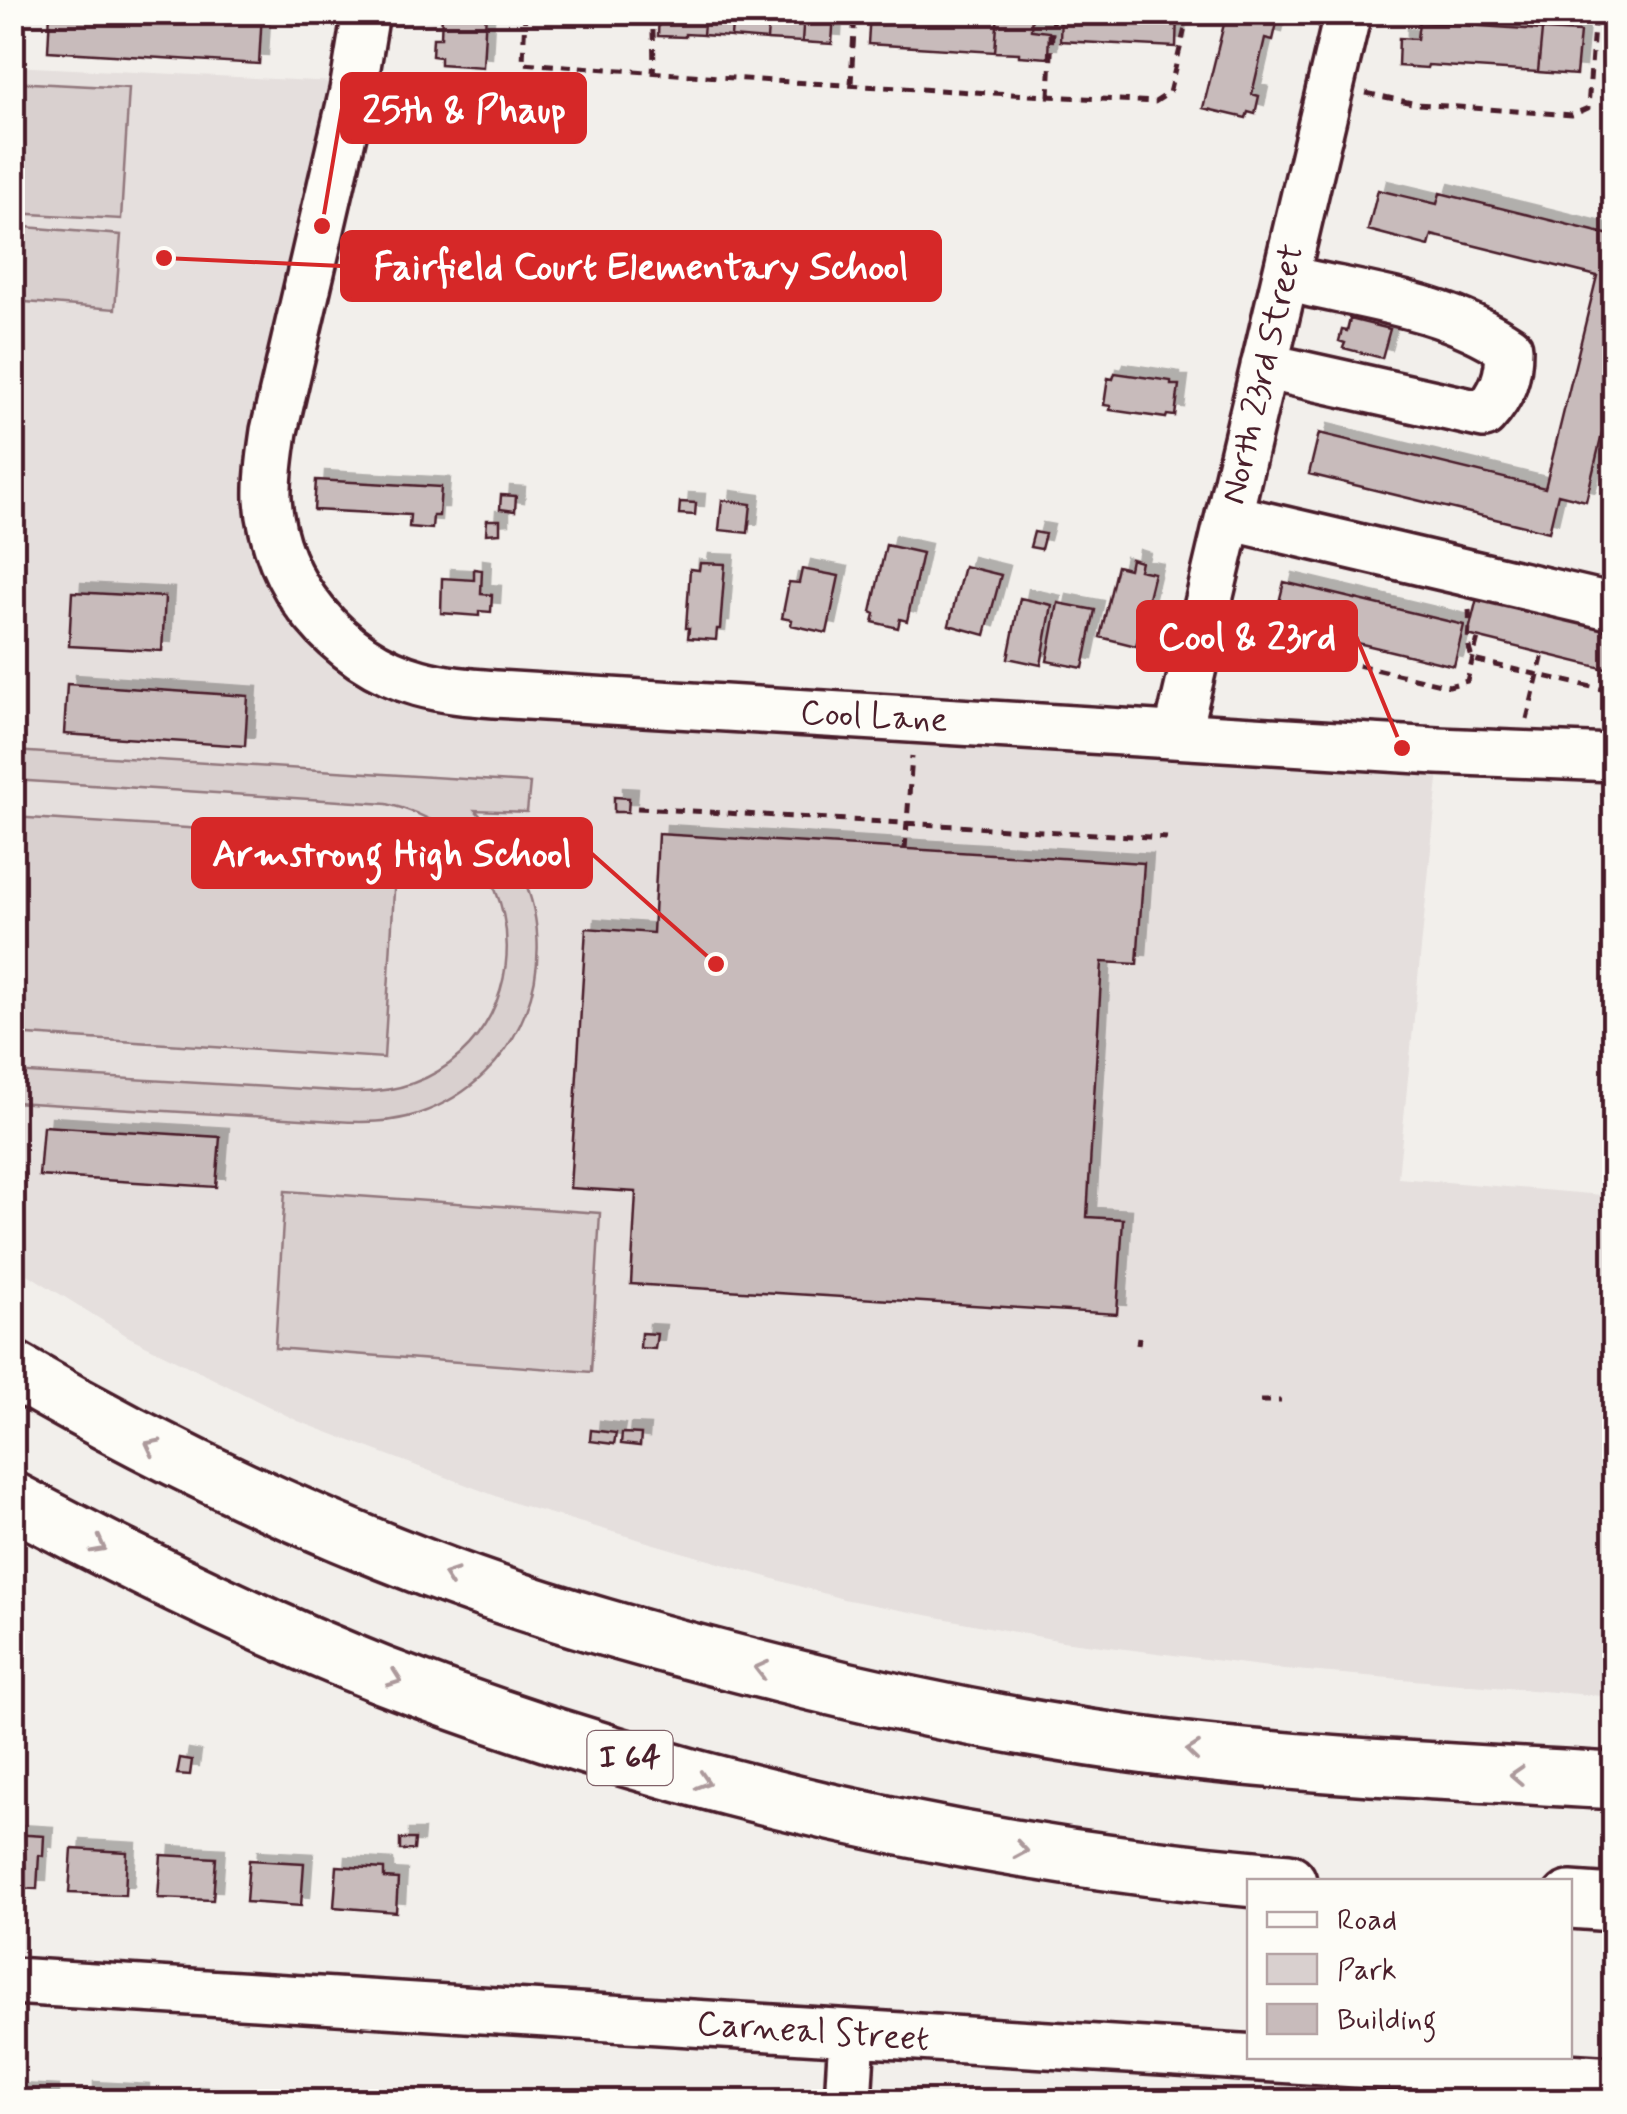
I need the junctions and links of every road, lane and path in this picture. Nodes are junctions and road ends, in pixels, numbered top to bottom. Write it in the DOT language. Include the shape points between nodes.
graph roads {
  1 [pos="366,12"];
  2 [pos="525,12"];
  3 [pos="653,12"];
  4 [pos="855,12"];
  5 [pos="1053,12"];
  6 [pos="1189,12"];
  7 [pos="1348,12"];
  8 [pos="1595,12"];
  9 [pos="653,72"];
  10 [pos="850,85"];
  11 [pos="1364,93"];
  12 [pos="1048,96"];
  13 [pos="1285,278"];
  14 [pos="1264,366"];
  15 [pos="1229,516"];
  16 [pos="1468,597"];
  17 [pos="1614,607"];
  18 [pos="1228,635"];
  19 [pos="1478,638"];
  20 [pos="1543,654"];
  21 [pos="1473,660"];
  22 [pos="1537,674"];
  23 [pos="1614,692"];
  24 [pos="1525,731"];
  25 [pos="1178,735"];
  26 [pos="912,756"];
  27 [pos="1614,758"];
  28 [pos="637,808"];
  29 [pos="906,823"];
  30 [pos="1167,838"];
  31 [pos="905,848"];
  32 [pos="12,1369"];
  33 [pos="1280,1401"];
  34 [pos="1260,1402"];
  35 [pos="12,1500"];
  36 [pos="1614,1781"];
  37 [pos="1258,1879"];
  38 [pos="1572,1900"];
  39 [pos="1614,1903"];
  40 [pos="12,1981"];
  41 [pos="852,2034"];
  42 [pos="1247,2058"];
  43 [pos="1266,2059"];
  44 [pos="1614,2080"];
  45 [pos="848,2102"];
  1 -- 25 [label="street, Cool Lane" via="268,468 278,550 300,594 332,634 356,654 449,690"];
  2 -- 9 [label="path" via="523,63"];
  3 -- 9 [label="path"];
  4 -- 10 [label="path"];
  5 -- 12 [label="path"];
  6 -- 12 [label="path" via="1169,93 1155,102"];
  7 -- 13 [label="street, North 23rd Street"];
  8 -- 11 [label="path" via="1588,108 1572,115 1416,104"];
  9 -- 10 [label="path"];
  10 -- 12 [label="path"];
  13 -- 14 [label="street, North 23rd Street"];
  13 -- 14 [label="street" via="1444,314 1509,348 1509,370 1484,415"];
  14 -- 15 [label="street, North 23rd Street"];
  15 -- 17 [label="street"];
  15 -- 25 [label="street, North 23rd Street"];
  16 -- 21 [label="path"];
  18 -- 21 [label="path" via="1449,686 1467,681"];
  19 -- 21 [label="path"];
  20 -- 22 [label="path"];
  21 -- 22 [label="path"];
  22 -- 23 [label="path"];
  22 -- 24 [label="path"];
  25 -- 27 [label="street, Cool Lane"];
  26 -- 29 [label="path"];
  28 -- 29 [label="path"];
  29 -- 30 [label="path"];
  29 -- 31 [label="path"];
  36 -- 32 [label="highway, one-way" via="1309,1762 1088,1738 855,1693 673,1648 344,1535 208,1474"];
  33 -- 34 [label="path"];
  35 -- 37 [label="highway, I 64, one-way" via="110,1552 379,1673 707,1782 1012,1848"];
  38 -- 39 [label="highway"];
  40 -- 41 [label="street, Carneal Street"];
  41 -- 42 [label="street, Carneal Street"];
  41 -- 45 [label="street"];
  43 -- 44 [label="street, Carneal Street"];
}
